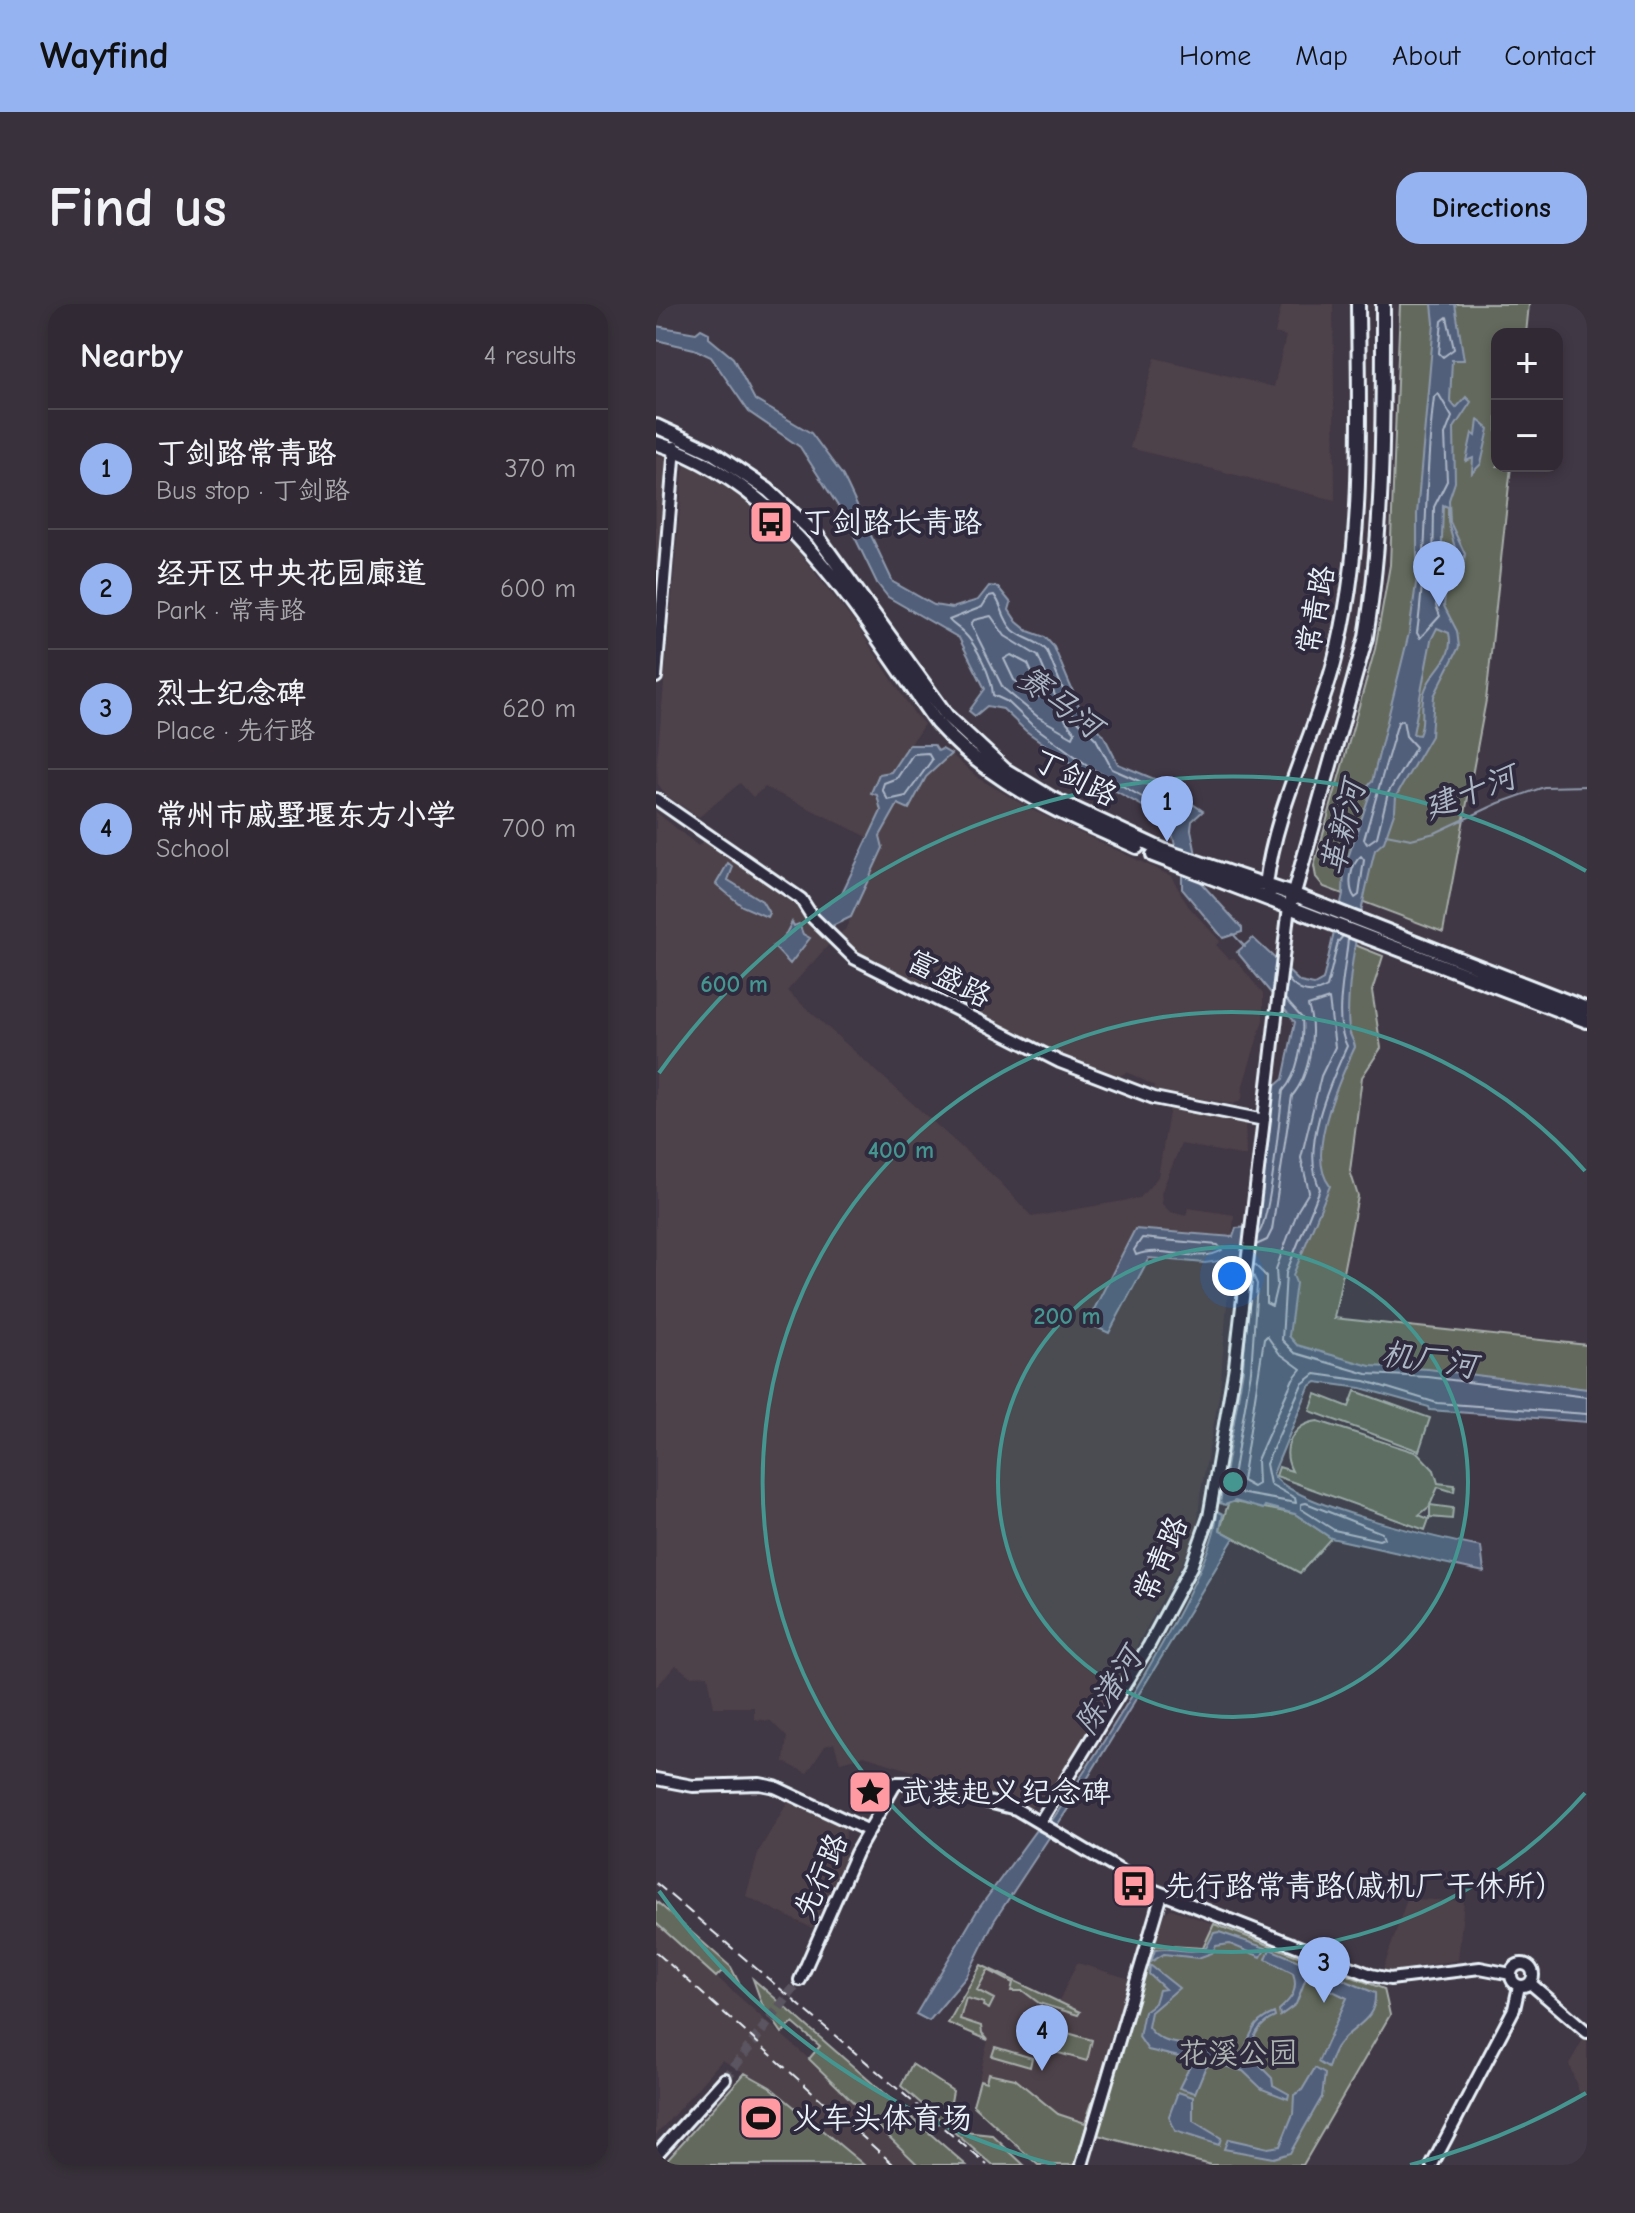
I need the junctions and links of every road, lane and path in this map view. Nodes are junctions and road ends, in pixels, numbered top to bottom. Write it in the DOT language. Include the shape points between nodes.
graph roads {
  1 [pos="1358,304"];
  2 [pos="1383,304"];
  3 [pos="656,426"];
  4 [pos="676,433"];
  5 [pos="656,443"];
  6 [pos="675,449"];
  7 [pos="656,677"];
  8 [pos="656,799"];
  9 [pos="1168,857"];
  10 [pos="1204,869"];
  11 [pos="1266,885"];
  12 [pos="1292,900"];
  13 [pos="1364,929"];
  14 [pos="1587,1009"];
  15 [pos="1587,1021"];
  16 [pos="1264,1120"];
  17 [pos="656,1779"];
  18 [pos="1042,1823"];
  19 [pos="867,1830"];
  20 [pos="1162,1894"];
  21 [pos="1511,1974"];
  22 [pos="800,1980"];
  23 [pos="1524,1984"];
  24 [pos="1587,2032"];
  25 [pos="725,2079"];
  26 [pos="656,2155"];
  27 [pos="1082,2165"];
  28 [pos="1432,2165"];
  1 -- 11 [label="main road, 常青路" via="1359,462 1352,566 1334,665 1294,776"];
  2 -- 12 [label="main road, 常青路" via="1384,465 1373,594 1366,637"];
  3 -- 4 [label="main road, 丁剑路"];
  4 -- 6 [label="street"];
  4 -- 9 [label="main road, 丁剑路" via="768,490 818,537 947,716 1005,770"];
  5 -- 6 [label="main road, 丁剑路"];
  6 -- 7 [label="street"];
  6 -- 9 [label="main road, 丁剑路" via="763,504 813,550 957,746 1016,791"];
  8 -- 16 [label="street, 富盛路" via="801,899 854,958 1060,1062 1154,1098"];
  9 -- 10 [label="main road, 丁剑路"];
  10 -- 11 [label="main road, 丁剑路"];
  10 -- 12 [label="main road, 丁剑路"];
  11 -- 12 [label="main road"];
  12 -- 13 [label="main road, 丁剑路"];
  12 -- 16 [label="street, 常青路"];
  13 -- 14 [label="main road, 丁剑路"];
  13 -- 15 [label="main road, 丁剑路"];
  16 -- 18 [label="street, 常青路" via="1235,1366 1209,1517 1148,1647"];
  17 -- 19 [label="street" via="693,1786 775,1787"];
  18 -- 19 [label="street, 先行路" via="1016,1809 896,1783"];
  18 -- 20 [label="street, 先行路"];
  19 -- 22 [label="street, 先行路"];
  20 -- 21 [label="street, 先行路" via="1380,1977 1480,1968"];
  20 -- 27 [label="street"];
  21 -- 23 [label="street"];
  21 -- 23 [label="street, 先行路" via="1516,1966 1525,1965 1532,1971"];
  23 -- 24 [label="street"];
  23 -- 28 [label="street"];
  25 -- 26 [label="street"];
}
